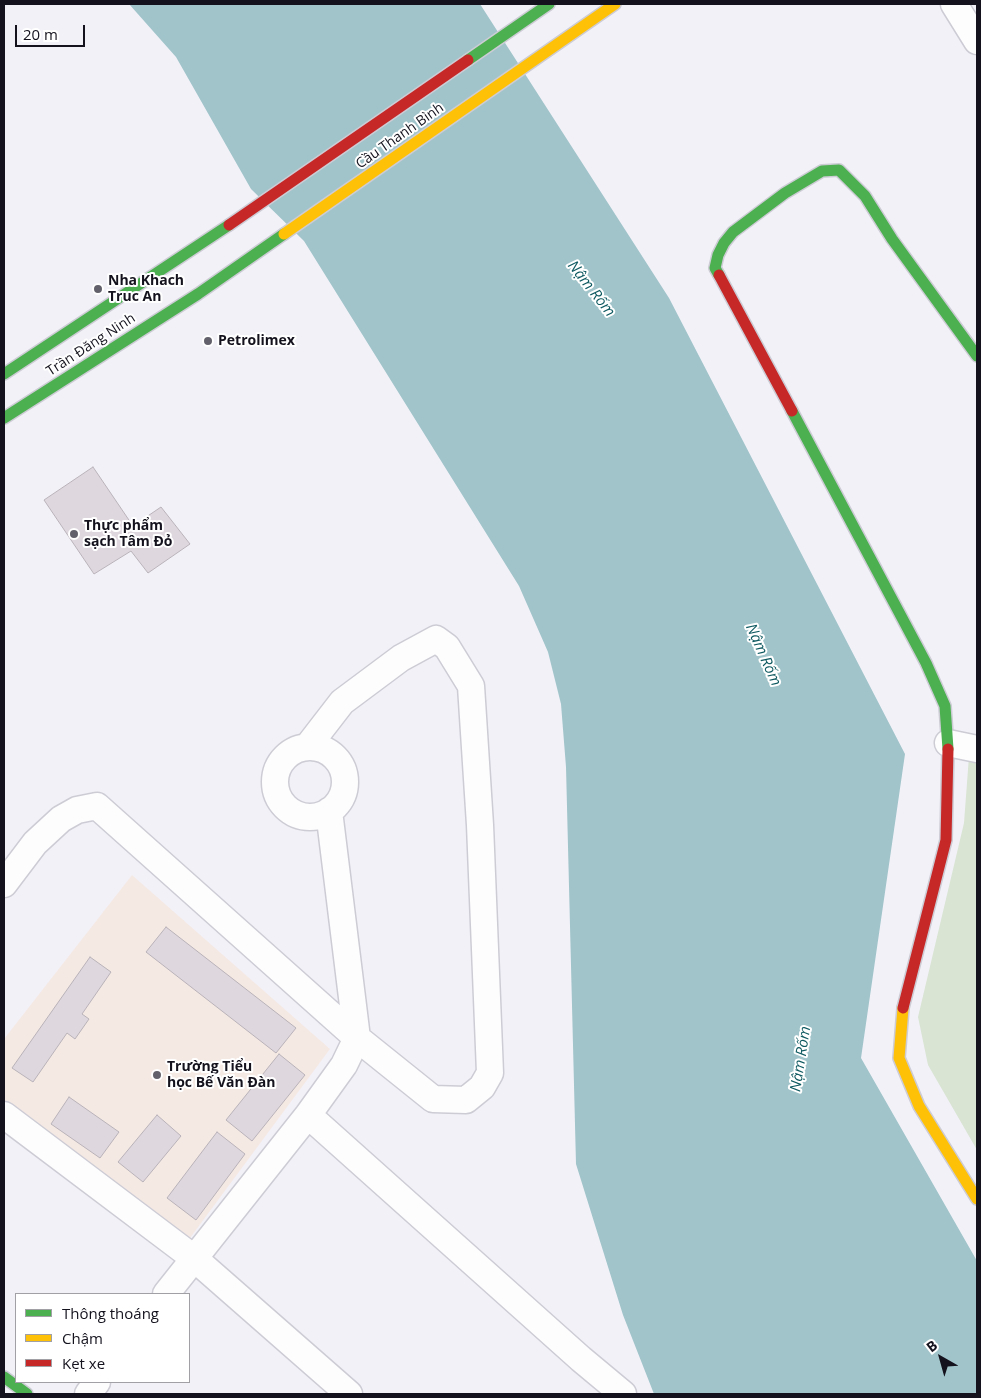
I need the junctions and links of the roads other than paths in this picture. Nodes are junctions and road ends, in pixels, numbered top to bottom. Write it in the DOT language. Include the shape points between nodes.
graph roads {
  1 [pos="549,4"];
  2 [pos="615,4"];
  3 [pos="954,4"];
  4 [pos="977,41"];
  5 [pos="248,213"];
  6 [pos="268,246"];
  7 [pos="977,356"];
  8 [pos="4,374"];
  9 [pos="4,418"];
  10 [pos="948,743"];
  11 [pos="308,746"];
  12 [pos="977,749"];
  13 [pos="329,811"];
  14 [pos="4,884"];
  15 [pos="357,1038"];
  16 [pos="4,1115"];
  17 [pos="308,1115"];
  18 [pos="977,1198"];
  19 [pos="194,1259"];
  20 [pos="167,1293"];
  21 [pos="4,1376"];
  22 [pos="96,1383"];
  23 [pos="27,1394"];
  24 [pos="88,1394"];
  25 [pos="349,1394"];
  26 [pos="623,1394"];
  1 -- 5 [label="main road, Cầu Thanh Bình"];
  2 -- 6 [label="main road, Cầu Thanh Bình"];
  3 -- 4 [label="street"];
  5 -- 8 [label="main road, Trần Đăng Ninh"];
  6 -- 9 [label="main road, Trần Đăng Ninh"];
  7 -- 10 [label="main road" via="892,239 865,196 839,170 822,171 785,193 733,232 718,255 715,268 926,663 945,706"];
  10 -- 12 [label="street"];
  10 -- 18 [label="main road" via="946,840 903,1003 899,1058 919,1106"];
  11 -- 13 [label="street" via="326,750 339,762 345,779 341,797"];
  11 -- 13 [label="street" via="290,752 278,766 274,784 280,801 294,813 312,817"];
  11 -- 15 [label="street" via="342,702 401,658 436,639 447,647 471,686 490,1073 482,1087 466,1100 433,1099"];
  13 -- 15 [label="street"];
  14 -- 15 [label="street" via="35,843 61,819 77,810 97,806"];
  15 -- 17 [label="street" via="344,1065"];
  16 -- 19 [label="street"];
  17 -- 19 [label="street"];
  17 -- 26 [label="street"];
  19 -- 20 [label="street"];
  19 -- 25 [label="street"];
  21 -- 23 [label="main road"];
  22 -- 24 [label="street"];
}
